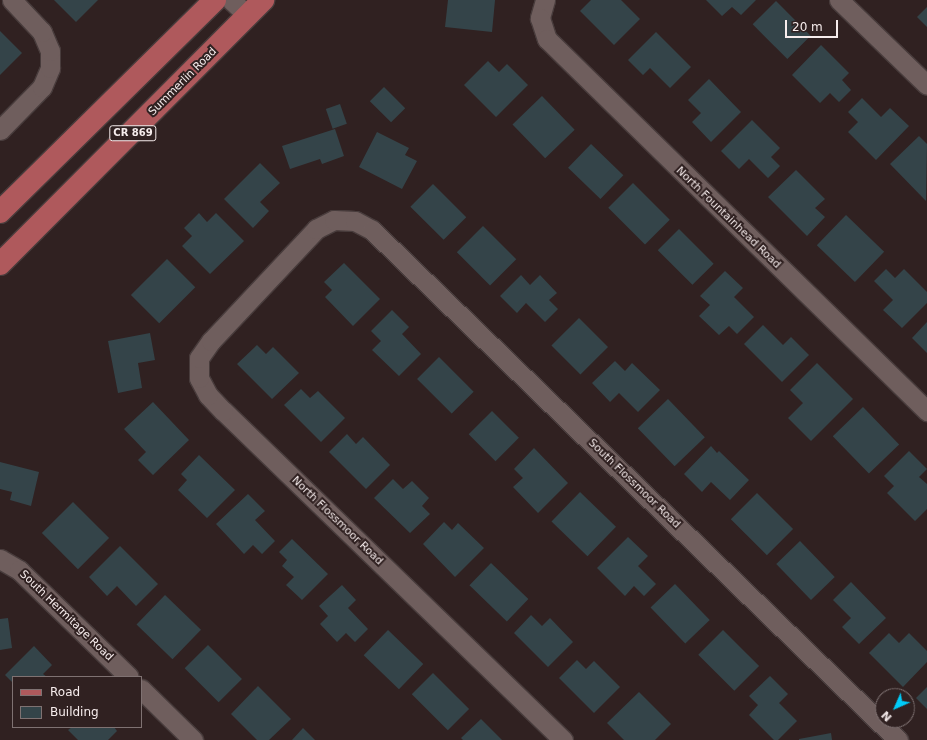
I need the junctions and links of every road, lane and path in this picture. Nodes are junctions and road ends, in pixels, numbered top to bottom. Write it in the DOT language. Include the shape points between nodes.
graph roads {
  1 [pos="12,0"];
  2 [pos="215,0"];
  3 [pos="231,0"];
  4 [pos="263,0"];
  5 [pos="545,0"];
  6 [pos="839,0"];
  7 [pos="248,16"];
  8 [pos="927,85"];
  9 [pos="0,130"];
  10 [pos="0,212"];
  11 [pos="0,264"];
  12 [pos="261,288"];
  13 [pos="927,411"];
  14 [pos="0,559"];
  15 [pos="127,676"];
  16 [pos="142,690"];
  17 [pos="193,740"];
  18 [pos="563,740"];
  19 [pos="898,740"];
  1 -- 9 [label="street" via="42,32 50,51 50,68 42,86"];
  2 -- 10 [label="main road, CR 869"];
  3 -- 7 [label="street"];
  4 -- 7 [label="main road, Summerlin Road / CR 869"];
  5 -- 13 [label="street, North Fountainhead Road" via="540,18 546,39"];
  6 -- 8 [label="street"];
  7 -- 11 [label="main road, Summerlin Road / CR 869"];
  12 -- 18 [label="street, North Flossmoor Road" via="211,341 199,358 199,378 208,395"];
  12 -- 19 [label="street, South Flossmoor Road" via="316,229 334,220 355,221 369,229"];
  14 -- 15 [label="street, South Hermitage Road" via="19,570"];
  16 -- 17 [label="street"];
}
